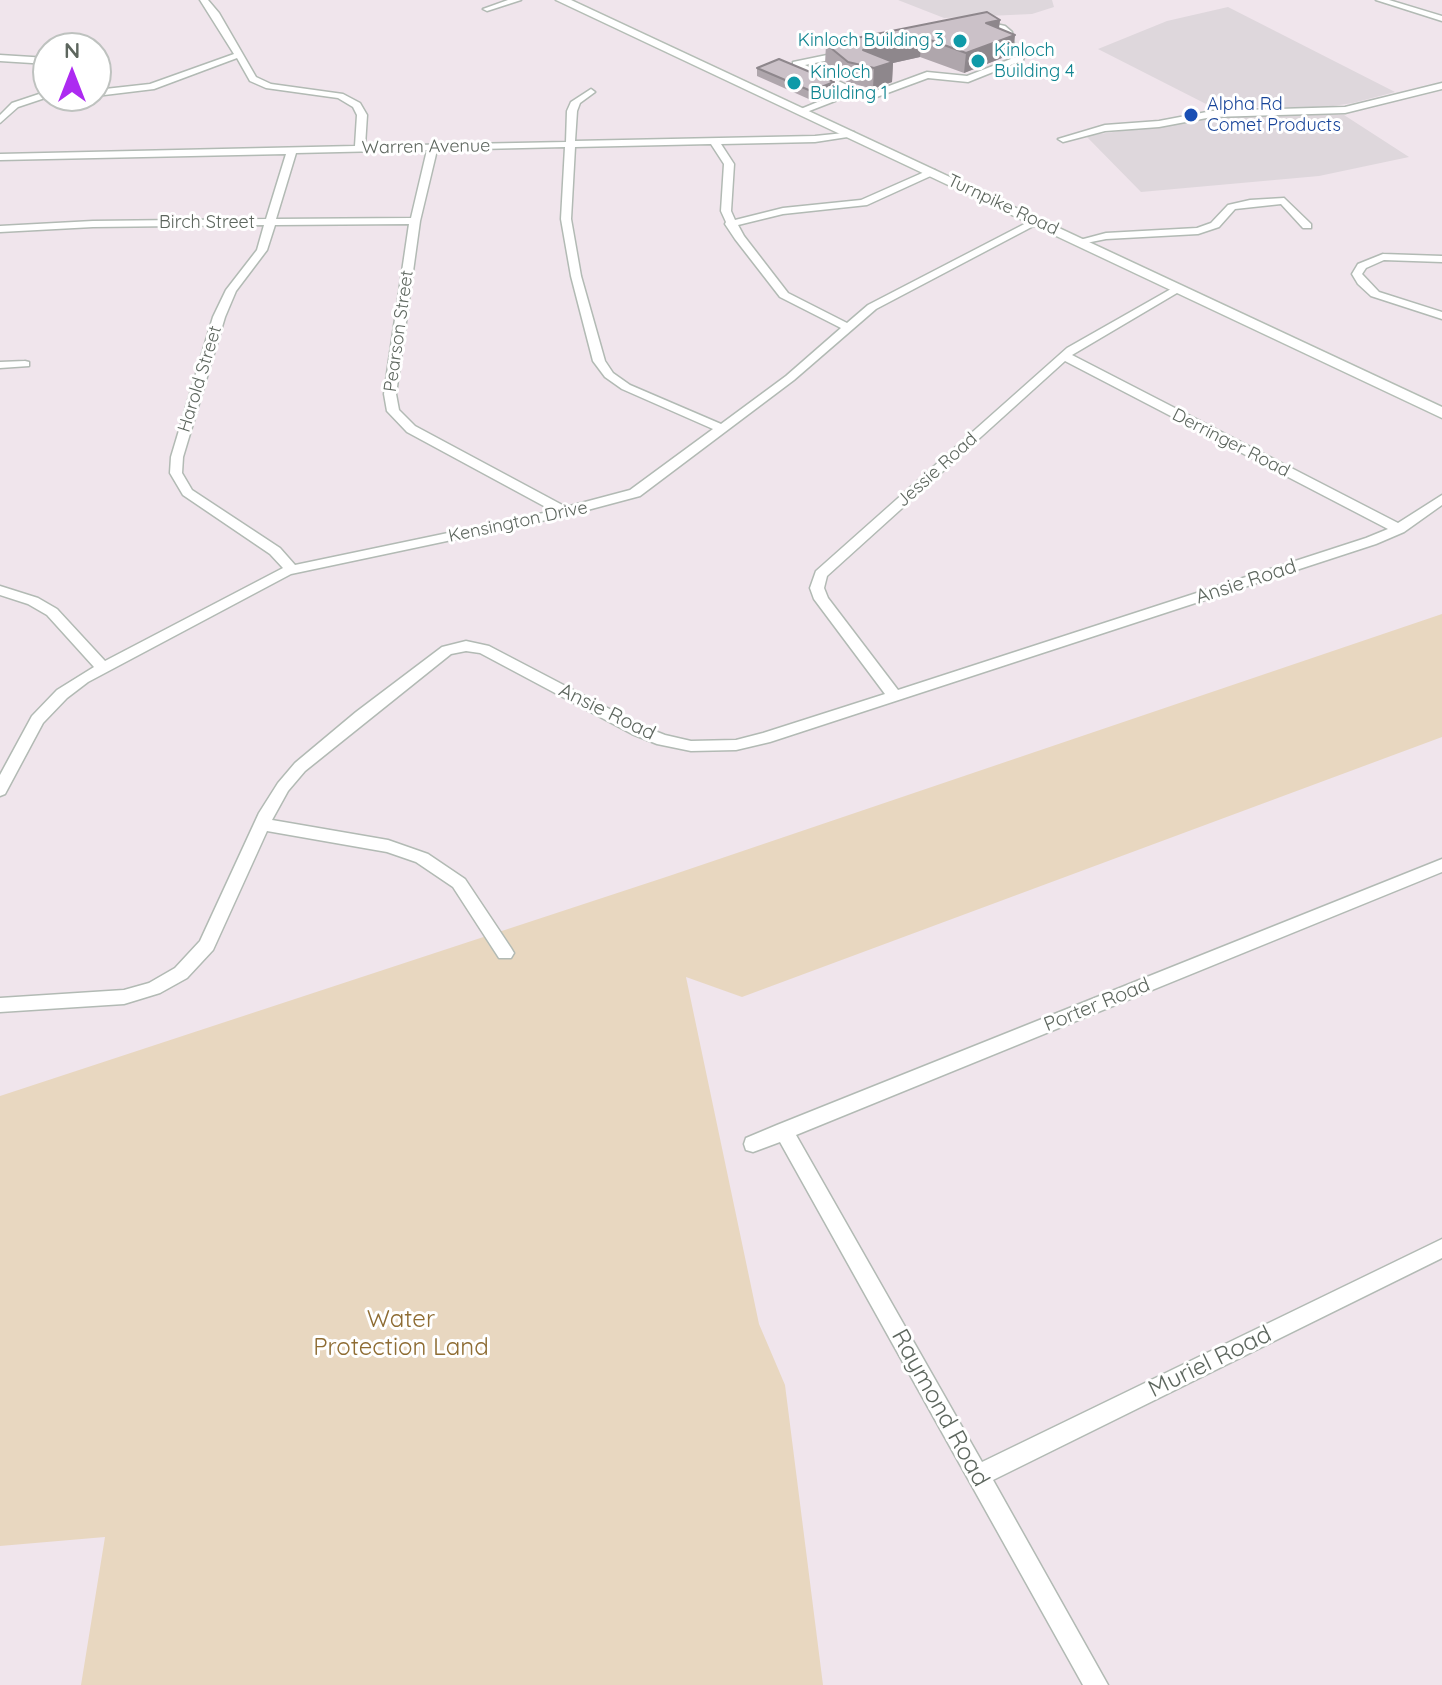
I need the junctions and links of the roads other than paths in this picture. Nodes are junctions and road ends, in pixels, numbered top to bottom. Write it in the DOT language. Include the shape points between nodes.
graph roads {
  1 [pos="204,0"];
  2 [pos="517,0"];
  3 [pos="562,0"];
  4 [pos="1380,0"];
  5 [pos="487,9"];
  6 [pos="1442,19"];
  7 [pos="238,55"];
  8 [pos="0,58"];
  9 [pos="32,60"];
  10 [pos="1440,88"];
  11 [pos="112,91"];
  12 [pos="852,91"];
  13 [pos="591,92"];
  14 [pos="32,99"];
  15 [pos="801,111"];
  16 [pos="0,120"];
  17 [pos="851,134"];
  18 [pos="1063,139"];
  19 [pos="714,141"];
  20 [pos="568,144"];
  21 [pos="433,147"];
  22 [pos="360,149"];
  23 [pos="292,150"];
  24 [pos="0,157"];
  25 [pos="932,172"];
  26 [pos="1272,188"];
  27 [pos="1284,201"];
  28 [pos="415,221"];
  29 [pos="1038,221"];
  30 [pos="271,223"];
  31 [pos="730,224"];
  32 [pos="1307,226"];
  33 [pos="0,229"];
  34 [pos="1081,241"];
  35 [pos="1442,259"];
  36 [pos="1178,288"];
  37 [pos="1442,316"];
  38 [pos="847,327"];
  39 [pos="1064,356"];
  40 [pos="25,364"];
  41 [pos="0,365"];
  42 [pos="1442,413"];
  43 [pos="723,429"];
  44 [pos="1442,499"];
  45 [pos="565,512"];
  46 [pos="1399,529"];
  47 [pos="292,570"];
  48 [pos="0,590"];
  49 [pos="103,668"];
  50 [pos="895,696"];
  51 [pos="0,790"];
  52 [pos="262,824"];
  53 [pos="1442,865"];
  54 [pos="505,953"];
  55 [pos="0,1005"];
  56 [pos="784,1131"];
  57 [pos="753,1144"];
  58 [pos="1442,1248"];
  59 [pos="978,1476"];
  60 [pos="1096,1685"];
  1 -- 7 [label="street"];
  2 -- 5 [label="street"];
  3 -- 15 [label="main road, Turnpike Road"];
  4 -- 6 [label="street"];
  7 -- 11 [label="street" via="151,87"];
  7 -- 22 [label="street" via="259,82 340,96 357,105 362,115"];
  8 -- 9 [label="street"];
  10 -- 18 [label="street" via="1345,110 1212,114"];
  12 -- 12 [label="street" via="796,64 987,25 1002,28 1010,46 1021,53 1020,58 968,79 927,75 879,95"];
  12 -- 15 [label="street"];
  13 -- 20 [label="street" via="574,105"];
  14 -- 16 [label="street" via="15,105"];
  15 -- 17 [label="main road, Turnpike Road"];
  17 -- 19 [label="street, Warren Avenue"];
  17 -- 25 [label="main road, Turnpike Road"];
  19 -- 20 [label="street, Warren Avenue"];
  19 -- 31 [label="street" via="730,168 725,204"];
  20 -- 21 [label="street, Warren Avenue"];
  20 -- 43 [label="street" via="567,233 602,366 633,391"];
  21 -- 22 [label="street, Warren Avenue"];
  21 -- 28 [label="street, Pearson Street"];
  22 -- 23 [label="street, Warren Avenue"];
  23 -- 24 [label="street, Warren Avenue"];
  23 -- 30 [label="street, Harold Street"];
  25 -- 29 [label="main road, Turnpike Road"];
  25 -- 31 [label="street" via="863,203 783,211"];
  26 -- 27 [label="street"];
  27 -- 32 [label="street"];
  27 -- 34 [label="street" via="1234,206 1213,226 1190,233"];
  28 -- 30 [label="street, Birch Street"];
  28 -- 45 [label="street, Pearson Street" via="390,394 393,411 411,429"];
  29 -- 34 [label="main road, Turnpike Road"];
  29 -- 38 [label="street, Kensington Drive" via="897,292"];
  30 -- 33 [label="street, Birch Street"];
  30 -- 47 [label="street, Harold Street" via="260,255 231,290 219,317 176,473 187,492 275,551"];
  31 -- 38 [label="street" via="781,293"];
  34 -- 36 [label="main road, Turnpike Road"];
  35 -- 37 [label="street" via="1383,257 1357,274 1381,297"];
  36 -- 39 [label="street, Jessie Road"];
  36 -- 42 [label="main road, Turnpike Road"];
  38 -- 43 [label="street, Kensington Drive"];
  39 -- 46 [label="street, Derringer Road"];
  39 -- 50 [label="street, Jessie Road" via="820,577 821,599"];
  40 -- 41 [label="street"];
  43 -- 45 [label="street, Kensington Drive" via="642,489"];
  44 -- 46 [label="street, Ansie Road"];
  45 -- 47 [label="street, Kensington Drive"];
  46 -- 50 [label="street, Ansie Road"];
  47 -- 49 [label="street, Kensington Drive"];
  48 -- 49 [label="street" via="52,612"];
  49 -- 51 [label="street, Kensington Drive" via="43,713"];
  50 -- 52 [label="street, Ansie Road" via="751,742 691,746 637,730 484,649 456,647 436,656 300,767"];
  52 -- 54 [label="street" via="388,846 436,866 459,883"];
  52 -- 55 [label="street, Ansie Road" via="207,945 173,979 124,997"];
  53 -- 56 [label="street, Porter Road"];
  56 -- 57 [label="street, Porter Road"];
  56 -- 59 [label="street, Raymond Road"];
  58 -- 59 [label="street, Muriel Road"];
  59 -- 60 [label="street, Raymond Road"];
}
